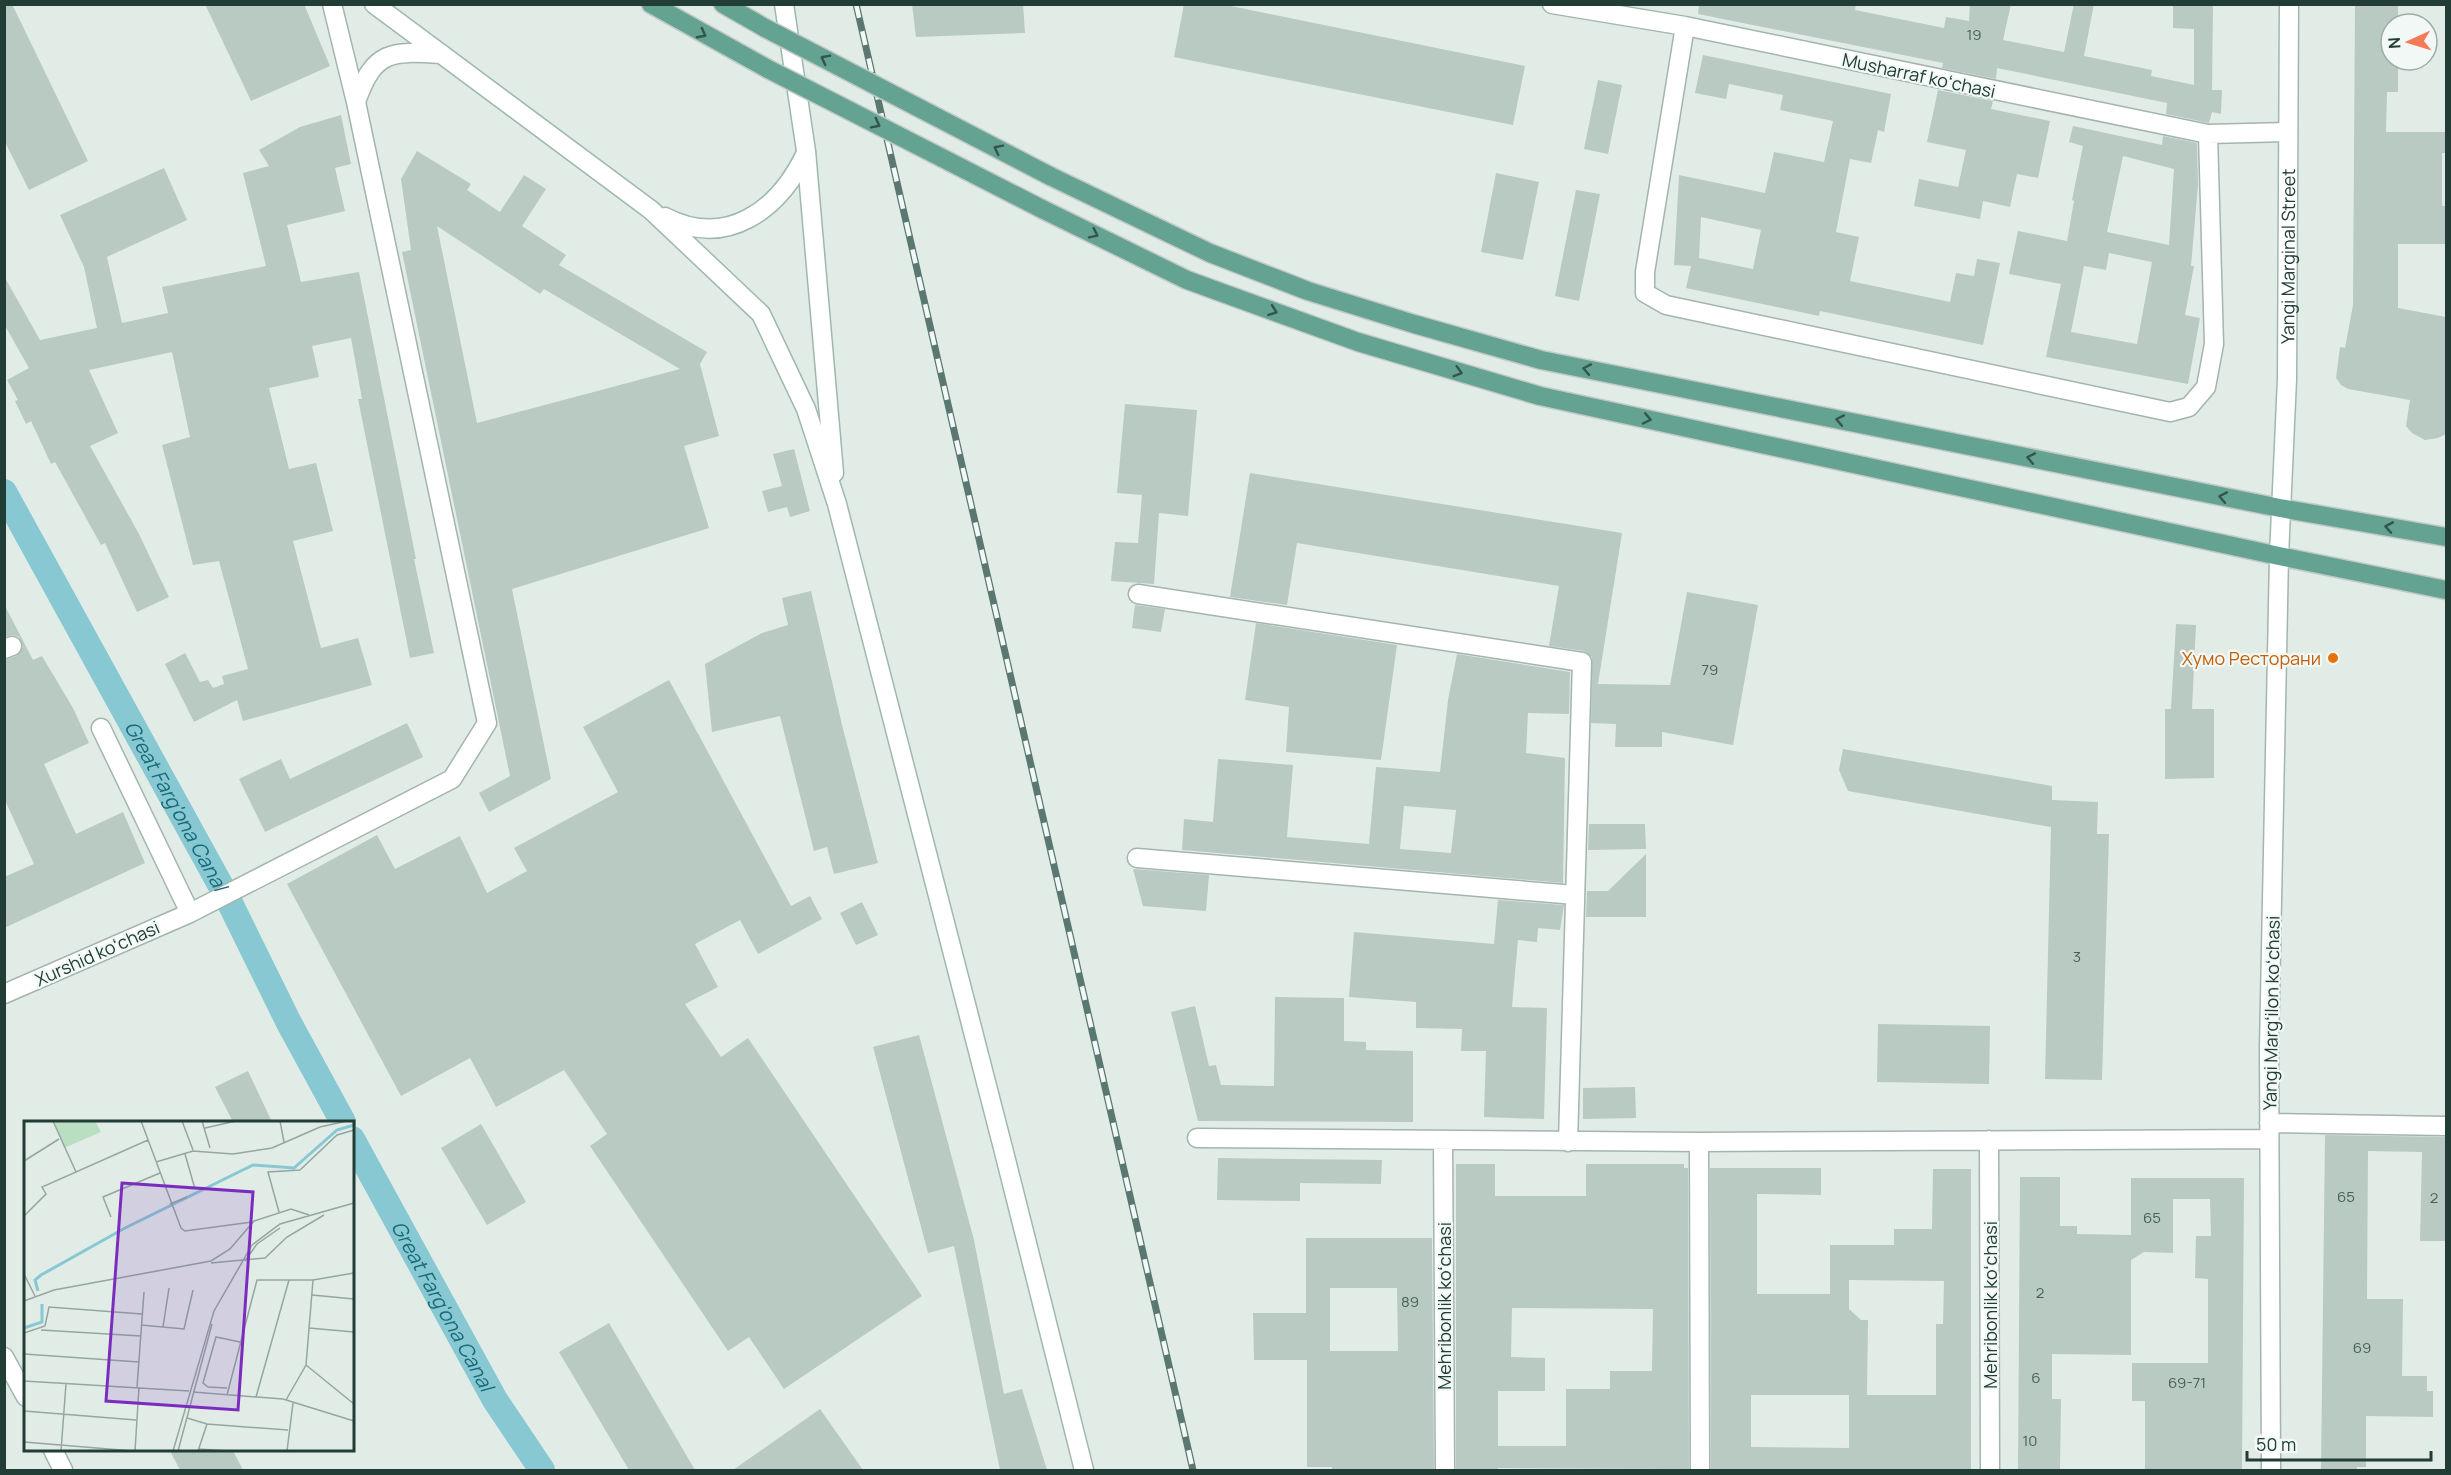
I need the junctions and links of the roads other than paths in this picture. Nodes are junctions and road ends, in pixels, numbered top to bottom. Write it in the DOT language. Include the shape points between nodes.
graph roads {
  1 [pos="332,4"];
  2 [pos="374,4"];
  3 [pos="651,4"];
  4 [pos="723,4"];
  5 [pos="784,4"];
  6 [pos="1552,4"];
  7 [pos="2289,4"];
  8 [pos="1685,26"];
  9 [pos="441,54"];
  10 [pos="356,102"];
  11 [pos="2288,132"];
  12 [pos="2208,134"];
  13 [pos="806,152"];
  14 [pos="651,210"];
  15 [pos="837,504"];
  16 [pos="2280,508"];
  17 [pos="2446,537"];
  18 [pos="2279,556"];
  19 [pos="2446,590"];
  20 [pos="1138,594"];
  21 [pos="101,728"];
  22 [pos="1137,858"];
  23 [pos="1575,895"];
  24 [pos="190,913"];
  25 [pos="4,993"];
  26 [pos="2446,1126"];
  27 [pos="2269,1131"];
  28 [pos="1197,1138"];
  29 [pos="1989,1140"];
  30 [pos="1443,1141"];
  31 [pos="1568,1142"];
  32 [pos="1699,1143"];
  33 [pos="4,1357"];
  34 [pos="24,1393"];
  35 [pos="54,1451"];
  36 [pos="63,1470"];
  37 [pos="1083,1470"];
  38 [pos="1445,1470"];
  39 [pos="1700,1470"];
  40 [pos="1990,1470"];
  41 [pos="2271,1470"];
  1 -- 10 [label="street, Xurshid koʻchasi"];
  2 -- 9 [label="street"];
  3 -- 18 [label="main road, one-way, bridge" via="768,69 1187,280 1358,342 1540,396"];
  16 -- 4 [label="main road, one-way, bridge" via="1530,357 1308,291 1210,253 1050,176"];
  5 -- 13 [label="street"];
  6 -- 8 [label="street, Musharraf koʻchasi"];
  7 -- 11 [label="street, Yangi Marginal Street"];
  8 -- 12 [label="street, Musharraf koʻchasi"];
  8 -- 12 [label="street" via="1645,272 1645,293 1666,305 2170,412 2189,407 2206,387 2214,344"];
  9 -- 10 [label="street" via="406,52 381,59 364,78"];
  9 -- 14 [label="street"];
  10 -- 24 [label="street, Xurshid koʻchasi" via="487,723 452,779"];
  11 -- 12 [label="street, Musharraf koʻchasi"];
  11 -- 16 [label="street, Yangi Marginal Street" via="2287,379"];
  13 -- 14 [label="street" via="781,193 763,211 742,223 694,228"];
  13 -- 15 [label="street"];
  14 -- 15 [label="street" via="761,314 806,409"];
  15 -- 37 [label="street"];
  17 -- 16 [label="main road, one-way"];
  16 -- 18 [label="street, Yangi Marginal Street"];
  18 -- 19 [label="main road"];
  18 -- 27 [label="street, Yangi Margʻilon koʻchasi"];
  20 -- 23 [label="street" via="1582,662"];
  21 -- 24 [label="street"];
  22 -- 23 [label="street"];
  23 -- 31 [label="street"];
  24 -- 25 [label="street, Xurshid koʻchasi"];
  26 -- 27 [label="street"];
  27 -- 29 [label="street"];
  27 -- 41 [label="street, Yangi Margʻilon koʻchasi"];
  28 -- 30 [label="street"];
  29 -- 32 [label="street"];
  29 -- 40 [label="street, Mehribonlik koʻchasi"];
  30 -- 31 [label="street"];
  30 -- 38 [label="street, Mehribonlik koʻchasi"];
  31 -- 32 [label="street"];
  32 -- 39 [label="street"];
  33 -- 34 [label="street"];
  35 -- 36 [label="street"];
}
